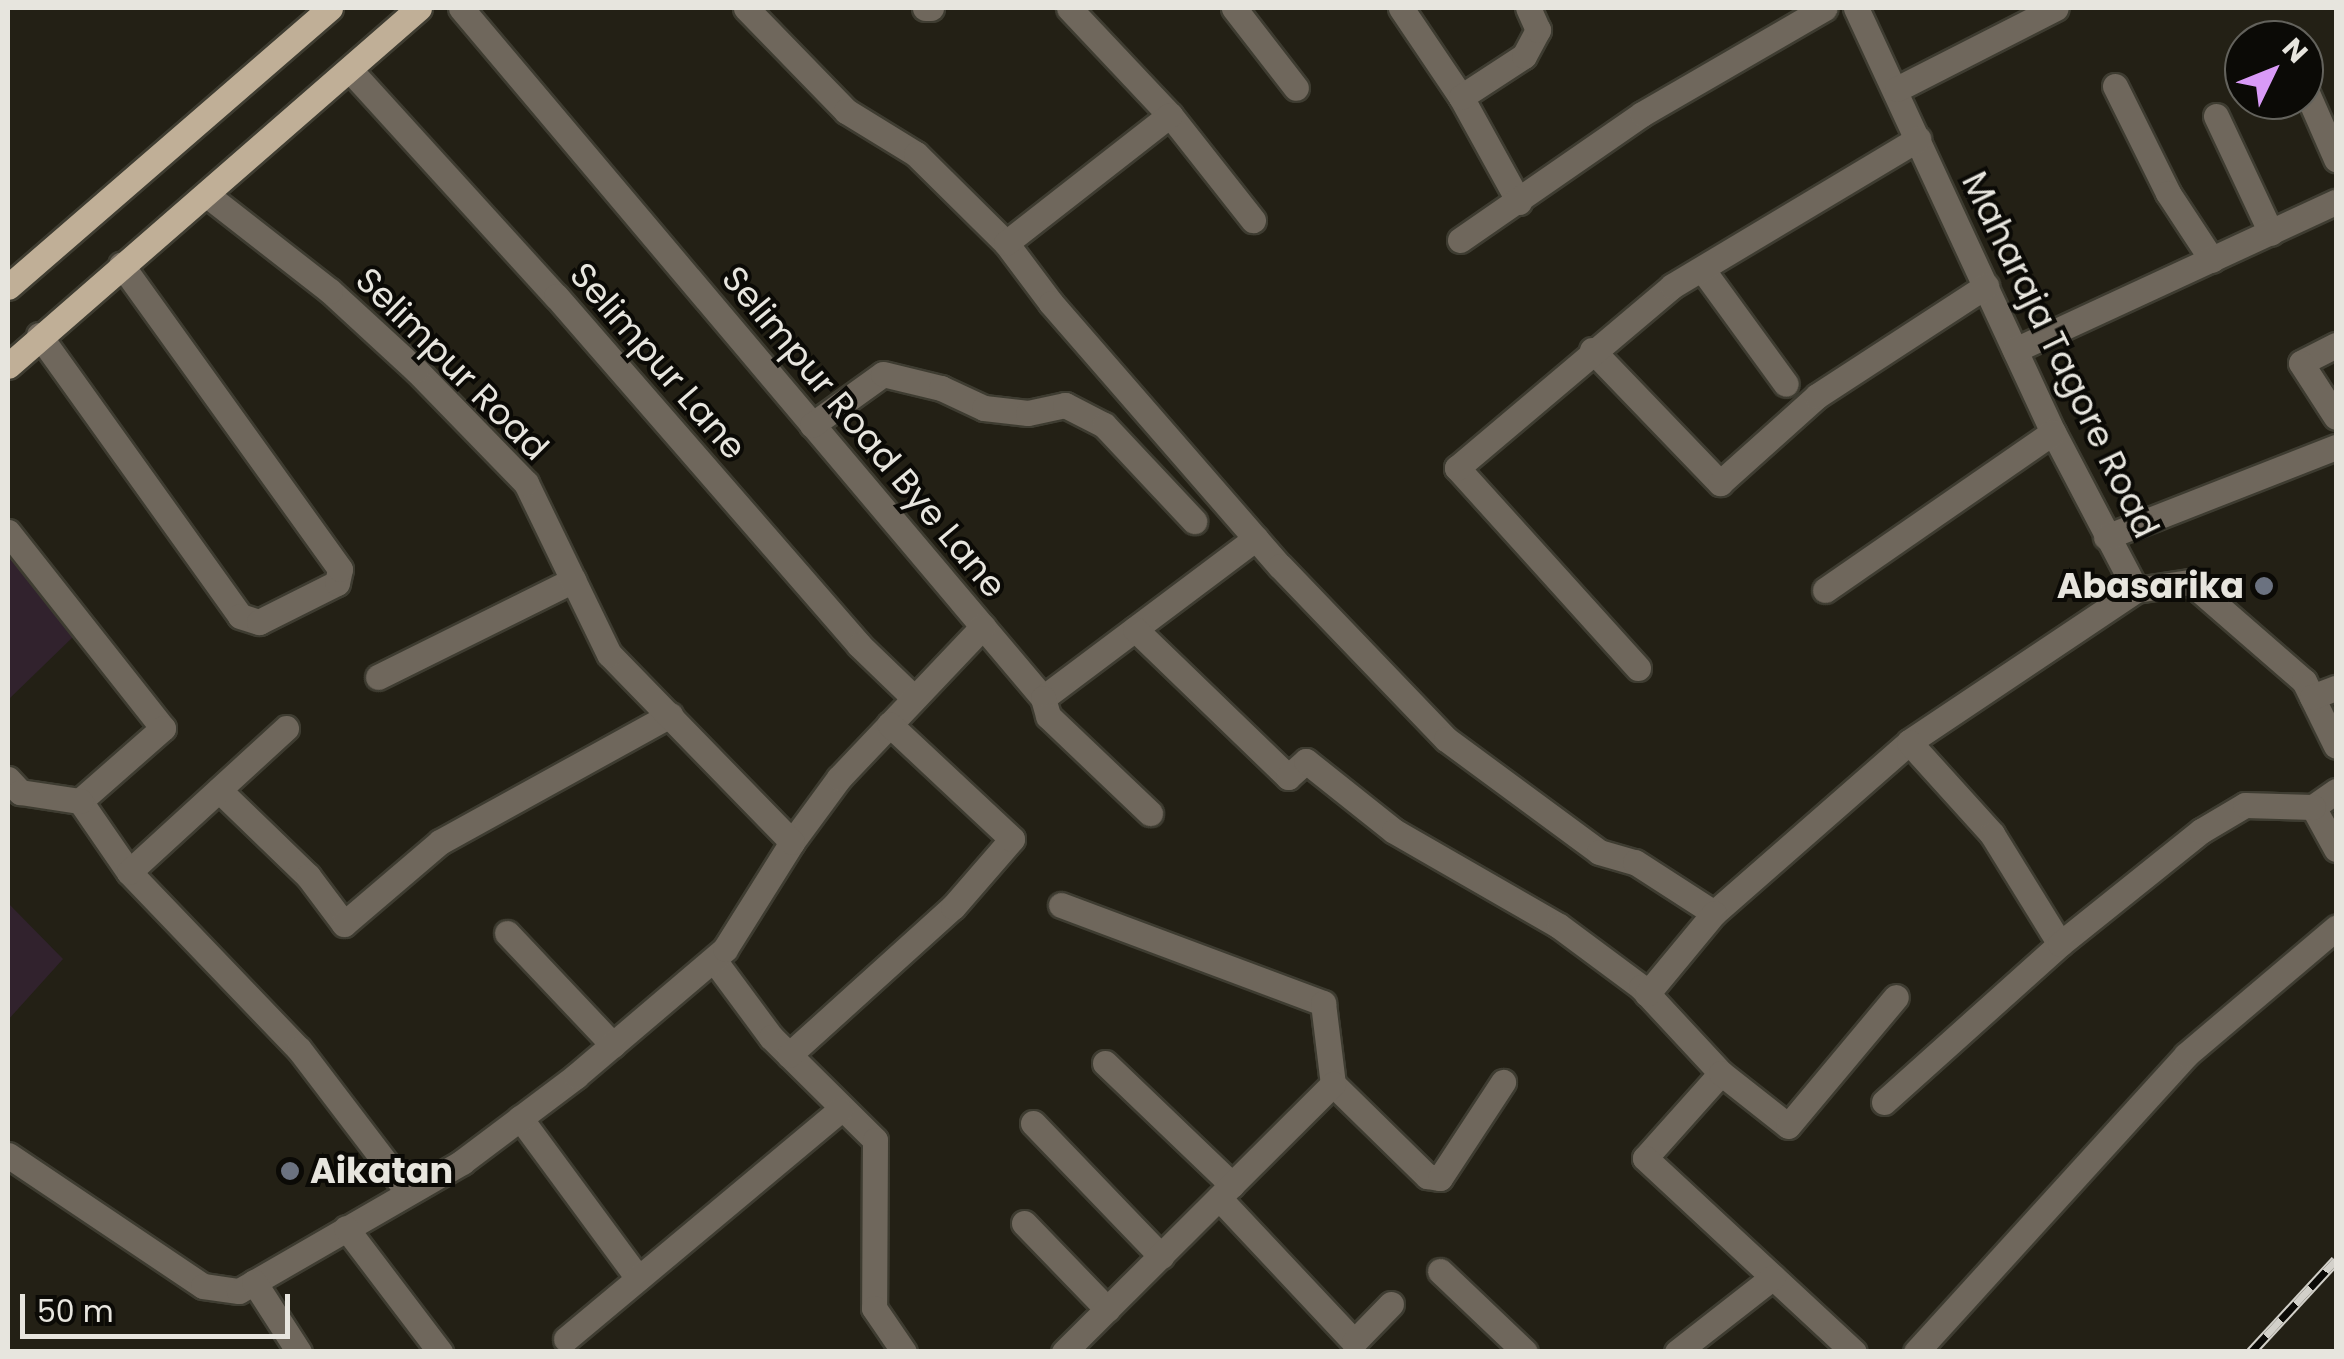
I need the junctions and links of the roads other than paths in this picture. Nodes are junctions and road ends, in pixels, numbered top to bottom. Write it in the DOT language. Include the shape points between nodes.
graph roads {
  1 [pos="330,8"];
  2 [pos="419,8"];
  3 [pos="462,8"];
  4 [pos="746,8"];
  5 [pos="1069,8"];
  6 [pos="1234,8"];
  7 [pos="1401,8"];
  8 [pos="1528,8"];
  9 [pos="1825,8"];
  10 [pos="1856,8"];
  11 [pos="2056,8"];
  12 [pos="350,70"];
  13 [pos="2115,86"];
  14 [pos="1296,88"];
  15 [pos="1897,89"];
  16 [pos="1460,97"];
  17 [pos="1170,115"];
  18 [pos="2216,116"];
  19 [pos="2319,120"];
  20 [pos="1918,139"];
  21 [pos="2336,159"];
  22 [pos="206,194"];
  23 [pos="1519,202"];
  24 [pos="2336,202"];
  25 [pos="1253,220"];
  26 [pos="2271,233"];
  27 [pos="1460,240"];
  28 [pos="1006,243"];
  29 [pos="2212,260"];
  30 [pos="121,264"];
  31 [pos="1702,268"];
  32 [pos="1986,286"];
  33 [pos="8,287"];
  34 [pos="39,335"];
  35 [pos="2336,345"];
  36 [pos="1592,350"];
  37 [pos="2015,350"];
  38 [pos="8,366"];
  39 [pos="1786,384"];
  40 [pos="2336,416"];
  41 [pos="812,425"];
  42 [pos="2053,432"];
  43 [pos="2336,447"];
  44 [pos="1194,521"];
  45 [pos="8,532"];
  46 [pos="2106,536"];
  47 [pos="1256,538"];
  48 [pos="573,580"];
  49 [pos="1825,590"];
  50 [pos="2136,590"];
  51 [pos="983,626"];
  52 [pos="1135,629"];
  53 [pos="1638,668"];
  54 [pos="378,677"];
  55 [pos="2324,693"];
  56 [pos="914,697"];
  57 [pos="1043,698"];
  58 [pos="670,716"];
  59 [pos="889,724"];
  60 [pos="286,728"];
  61 [pos="1909,742"];
  62 [pos="2336,746"];
  63 [pos="8,779"];
  64 [pos="219,790"];
  65 [pos="2336,791"];
  66 [pos="80,801"];
  67 [pos="2314,807"];
  68 [pos="1150,813"];
  69 [pos="792,842"];
  70 [pos="2336,849"];
  71 [pos="129,872"];
  72 [pos="1061,905"];
  73 [pos="1714,913"];
  74 [pos="2336,928"];
  75 [pos="508,933"];
  76 [pos="2060,944"];
  77 [pos="720,954"];
  78 [pos="1647,994"];
  79 [pos="1896,997"];
  80 [pos="613,1044"];
  81 [pos="789,1055"];
  82 [pos="1105,1063"];
  83 [pos="1721,1073"];
  84 [pos="1503,1082"];
  85 [pos="1333,1084"];
  86 [pos="1884,1102"];
  87 [pos="840,1110"];
  88 [pos="520,1118"];
  89 [pos="1034,1123"];
  90 [pos="8,1154"];
  91 [pos="408,1192"];
  92 [pos="1226,1192"];
  93 [pos="1024,1223"];
  94 [pos="346,1228"];
  95 [pos="1161,1256"];
  96 [pos="1440,1270"];
  97 [pos="1773,1277"];
  98 [pos="638,1278"];
  99 [pos="254,1282"];
  100 [pos="1392,1304"];
  101 [pos="1107,1309"];
  102 [pos="566,1338"];
  103 [pos="299,1352"];
  104 [pos="440,1352"];
  105 [pos="904,1352"];
  106 [pos="1064,1352"];
  107 [pos="1525,1352"];
  108 [pos="1676,1352"];
  109 [pos="1854,1352"];
  110 [pos="1916,1352"];
  1 -- 33 [label="main road"];
  2 -- 12 [label="main road"];
  3 -- 41 [label="street, Selimpur Road Bye Lane"];
  4 -- 28 [label="street" via="846,111 916,154"];
  5 -- 17 [label="street"];
  6 -- 14 [label="street"];
  7 -- 16 [label="street"];
  8 -- 16 [label="street" via="1538,30 1524,56"];
  9 -- 23 [label="street" via="1642,114"];
  10 -- 15 [label="street, Maharaja Tagore Road"];
  11 -- 15 [label="street"];
  12 -- 22 [label="main road"];
  12 -- 56 [label="street, Selimpur Lane" via="859,645"];
  13 -- 29 [label="street" via="2168,193"];
  15 -- 20 [label="street, Maharaja Tagore Road"];
  16 -- 23 [label="street"];
  17 -- 25 [label="street"];
  17 -- 28 [label="street"];
  18 -- 26 [label="street"];
  19 -- 21 [label="street"];
  20 -- 31 [label="street"];
  20 -- 32 [label="street, Maharaja Tagore Road"];
  22 -- 30 [label="main road"];
  22 -- 48 [label="street, Selimpur Road" via="330,291 526,483"];
  23 -- 27 [label="street"];
  24 -- 26 [label="street"];
  26 -- 29 [label="street"];
  28 -- 47 [label="street"];
  29 -- 37 [label="street"];
  30 -- 34 [label="main road"];
  30 -- 34 [label="street" via="340,568 337,583 259,622 240,616"];
  31 -- 36 [label="street"];
  31 -- 39 [label="street"];
  32 -- 36 [label="street" via="1817,396 1720,483"];
  32 -- 37 [label="street, Maharaja Tagore Road"];
  34 -- 38 [label="main road"];
  35 -- 40 [label="street" via="2301,363"];
  36 -- 53 [label="street" via="1457,468"];
  37 -- 42 [label="street, Maharaja Tagore Road"];
  41 -- 44 [label="street" via="883,374 941,388 984,408 1028,413 1064,405 1104,425"];
  41 -- 51 [label="street, Selimpur Road Bye Lane"];
  42 -- 46 [label="street, Maharaja Tagore Road"];
  42 -- 49 [label="street"];
  43 -- 46 [label="street"];
  45 -- 66 [label="street" via="163,728"];
  46 -- 50 [label="street, Maharaja Tagore Road"];
  47 -- 52 [label="street"];
  47 -- 73 [label="street" via="1446,739 1599,852 1635,862"];
  48 -- 54 [label="street"];
  48 -- 58 [label="street, Selimpur Road" via="609,654"];
  50 -- 55 [label="street, Maharaja Tagore Road" via="2190,582"];
  50 -- 61 [label="street"];
  51 -- 56 [label="street"];
  51 -- 57 [label="street, Selimpur Road Bye Lane"];
  52 -- 57 [label="street"];
  52 -- 78 [label="street" via="1288,777 1306,762 1394,831 1559,926"];
  55 -- 62 [label="street, Maharaja Tagore Road"];
  56 -- 59 [label="street"];
  57 -- 68 [label="street, Selimpur Road Bye Lane" via="1048,716"];
  58 -- 64 [label="street" via="440,842 344,924 308,876"];
  58 -- 69 [label="street, Selimpur Road"];
  59 -- 69 [label="street"];
  59 -- 81 [label="street" via="1012,840 953,907"];
  60 -- 64 [label="street"];
  61 -- 73 [label="street"];
  61 -- 76 [label="street" via="1992,834"];
  63 -- 66 [label="street" via="20,792"];
  64 -- 71 [label="street"];
  65 -- 67 [label="street"];
  66 -- 71 [label="street"];
  67 -- 70 [label="street"];
  67 -- 76 [label="street" via="2245,806 2201,831"];
  69 -- 77 [label="street"];
  71 -- 91 [label="street" via="300,1049"];
  72 -- 85 [label="street" via="1323,1003"];
  73 -- 78 [label="street"];
  74 -- 110 [label="street" via="2186,1055"];
  75 -- 80 [label="street"];
  76 -- 86 [label="street"];
  77 -- 80 [label="street"];
  77 -- 81 [label="street"];
  78 -- 83 [label="street"];
  79 -- 83 [label="street" via="1788,1126"];
  80 -- 88 [label="street"];
  81 -- 87 [label="street"];
  82 -- 92 [label="street"];
  83 -- 97 [label="street" via="1645,1158"];
  84 -- 85 [label="street" via="1440,1178 1427,1176"];
  85 -- 92 [label="street"];
  87 -- 98 [label="street"];
  87 -- 105 [label="street" via="875,1140 874,1308"];
  88 -- 91 [label="street"];
  88 -- 98 [label="street"];
  89 -- 95 [label="street"];
  90 -- 99 [label="street" via="203,1286 239,1291"];
  91 -- 94 [label="street"];
  92 -- 95 [label="street"];
  92 -- 100 [label="street" via="1354,1342"];
  93 -- 101 [label="street"];
  94 -- 99 [label="street"];
  94 -- 104 [label="street"];
  95 -- 101 [label="street"];
  96 -- 107 [label="street"];
  97 -- 108 [label="street"];
  97 -- 109 [label="street"];
  98 -- 102 [label="street"];
  99 -- 103 [label="street"];
  101 -- 106 [label="street"];
}
